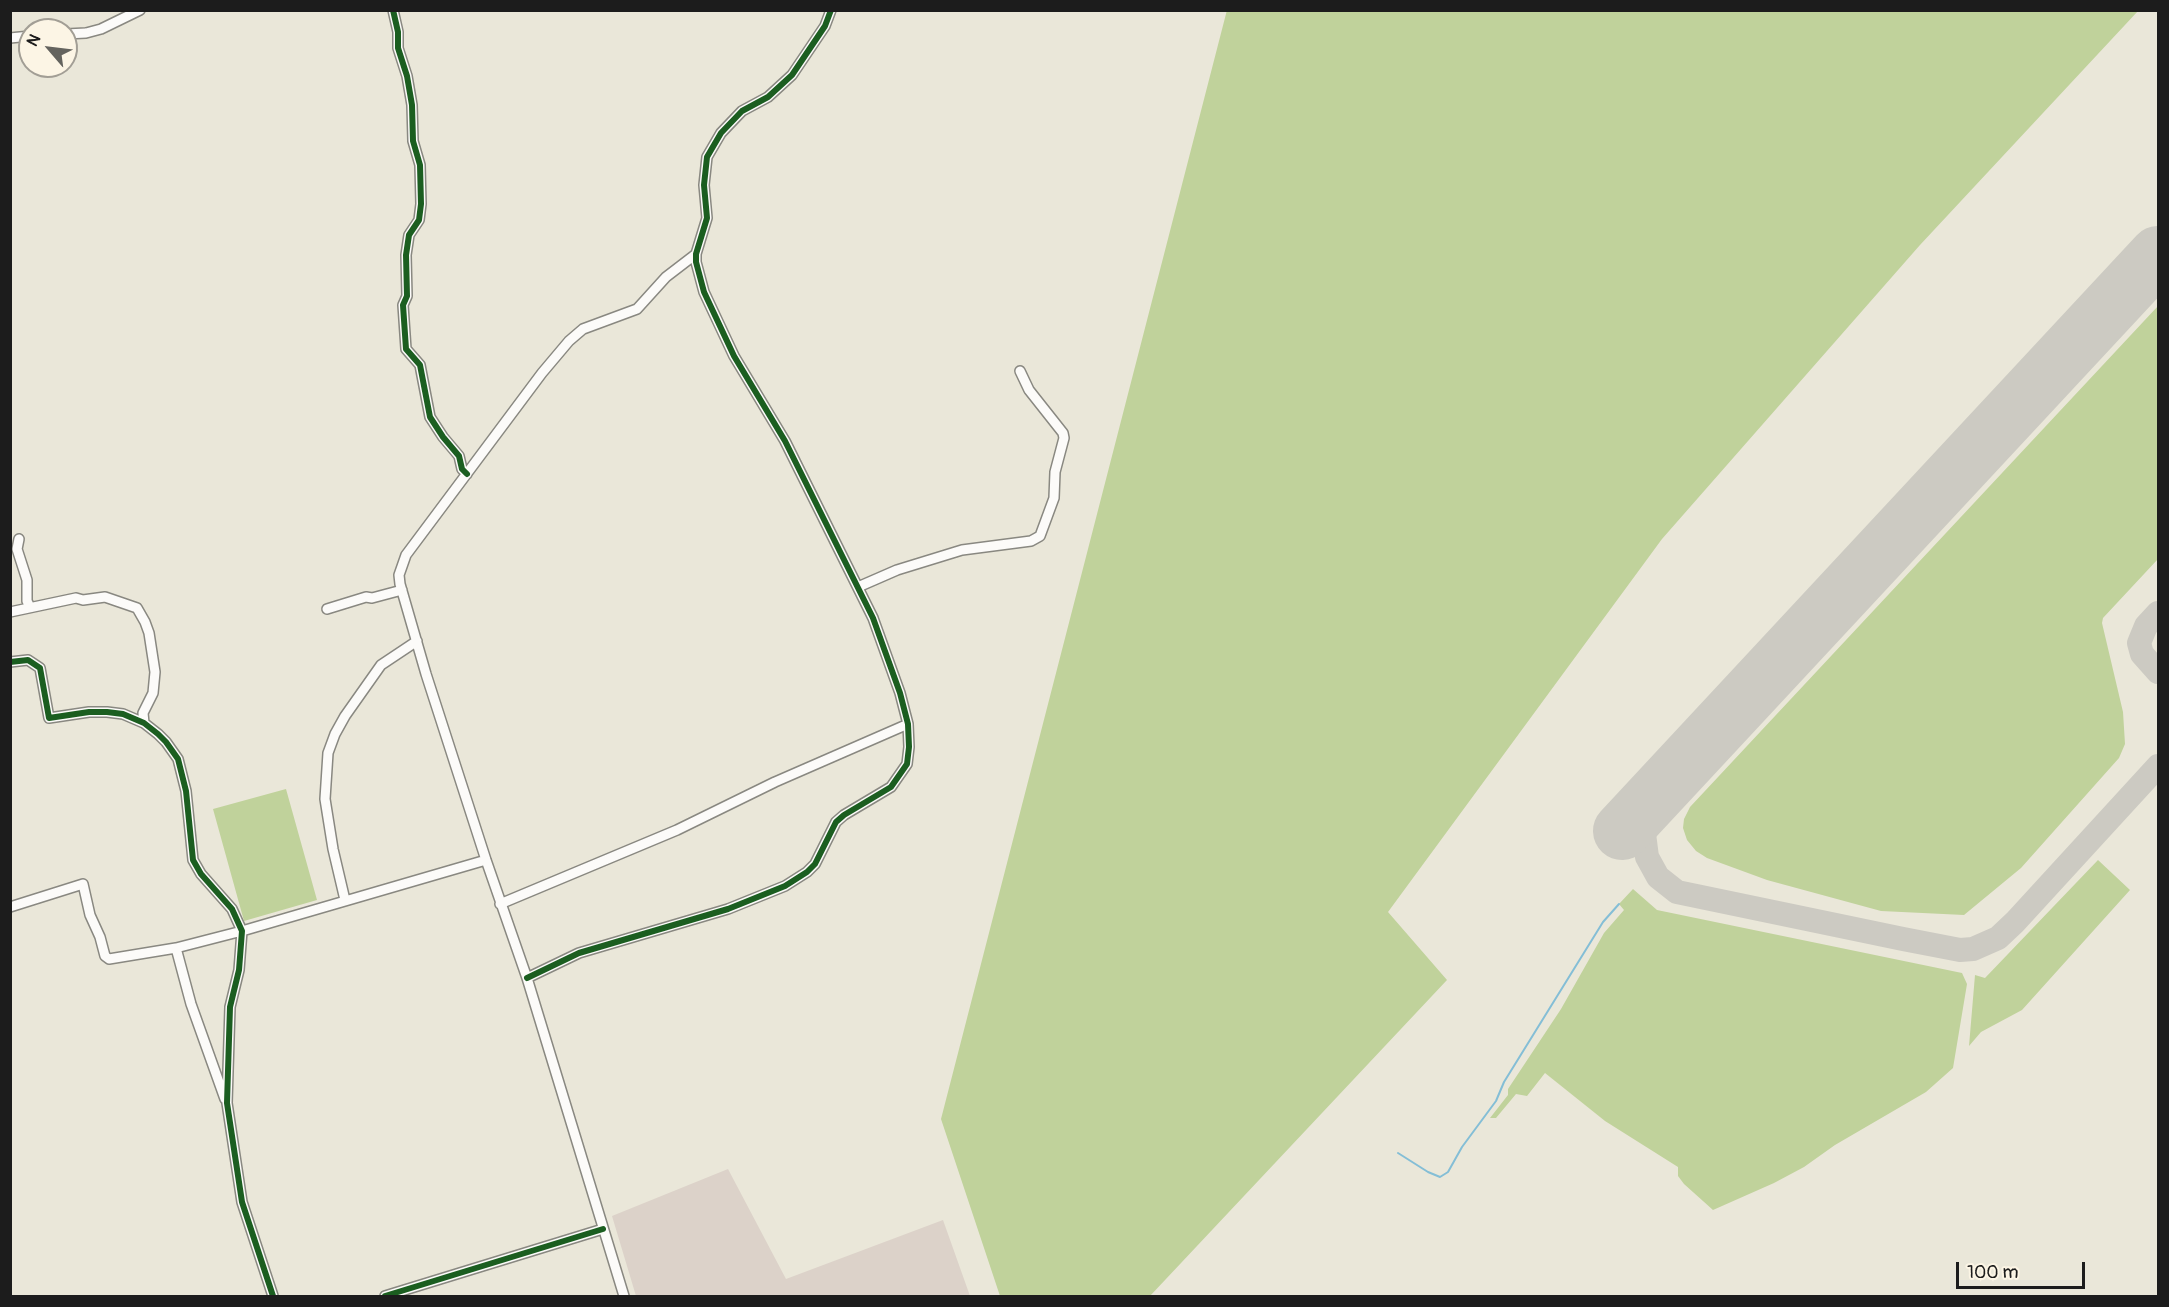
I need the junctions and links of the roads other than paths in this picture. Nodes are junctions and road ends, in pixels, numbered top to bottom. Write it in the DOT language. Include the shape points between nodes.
graph roads {
  1 [pos="140,10"];
  2 [pos="393,10"];
  3 [pos="831,10"];
  4 [pos="78,33"];
  5 [pos="696,254"];
  6 [pos="1020,371"];
  7 [pos="467,474"];
  8 [pos="19,538"];
  9 [pos="858,587"];
  10 [pos="402,590"];
  11 [pos="30,607"];
  12 [pos="327,609"];
  13 [pos="10,612"];
  14 [pos="417,641"];
  15 [pos="10,662"];
  16 [pos="144,723"];
  17 [pos="908,724"];
  18 [pos="486,861"];
  19 [pos="345,900"];
  20 [pos="500,903"];
  21 [pos="10,907"];
  22 [pos="242,931"];
  23 [pos="176,948"];
  24 [pos="526,978"];
  25 [pos="226,1103"];
  26 [pos="603,1229"];
  27 [pos="273,1296"];
  28 [pos="385,1296"];
  29 [pos="624,1296"];
  1 -- 4 [label="street" via="102,29"];
  2 -- 7 [label="street" via="420,165 419,220 410,235 406,255 406,349 420,364 430,417 459,456"];
  3 -- 5 [label="street" via="825,26 792,75 768,97 742,111 721,133 708,157 704,185 706,218"];
  5 -- 7 [label="street" via="666,277 637,309 583,329 569,341"];
  5 -- 9 [label="street" via="704,292 734,356 785,441"];
  6 -- 9 [label="street" via="1064,438 1055,472 1054,498 1040,536 1031,541 962,550"];
  7 -- 10 [label="street" via="406,555 399,575"];
  8 -- 11 [label="street" via="17,549"];
  9 -- 17 [label="street" via="873,618"];
  10 -- 12 [label="street"];
  10 -- 14 [label="street"];
  11 -- 13 [label="street"];
  11 -- 16 [label="street" via="105,597 136,608 149,633 155,672 153,693 143,713"];
  14 -- 18 [label="street"];
  14 -- 19 [label="street" via="381,664 345,716 328,753 325,799"];
  15 -- 16 [label="street" via="28,660 40,668 49,718 107,712"];
  16 -- 22 [label="street" via="178,759 186,791 193,860 232,909"];
  17 -- 20 [label="street" via="677,830"];
  17 -- 24 [label="street" via="907,764 900,777 884,792 836,822 821,854 807,872 785,886 728,909 579,952"];
  18 -- 19 [label="street"];
  18 -- 20 [label="street"];
  19 -- 22 [label="street"];
  20 -- 24 [label="street"];
  21 -- 23 [label="street" via="84,884 90,915 108,959"];
  22 -- 23 [label="street"];
  22 -- 25 [label="street" via="239,970 230,1007"];
  23 -- 25 [label="street"];
  24 -- 26 [label="street"];
  25 -- 27 [label="street" via="242,1202"];
  26 -- 28 [label="street"];
  26 -- 29 [label="street"];
}
